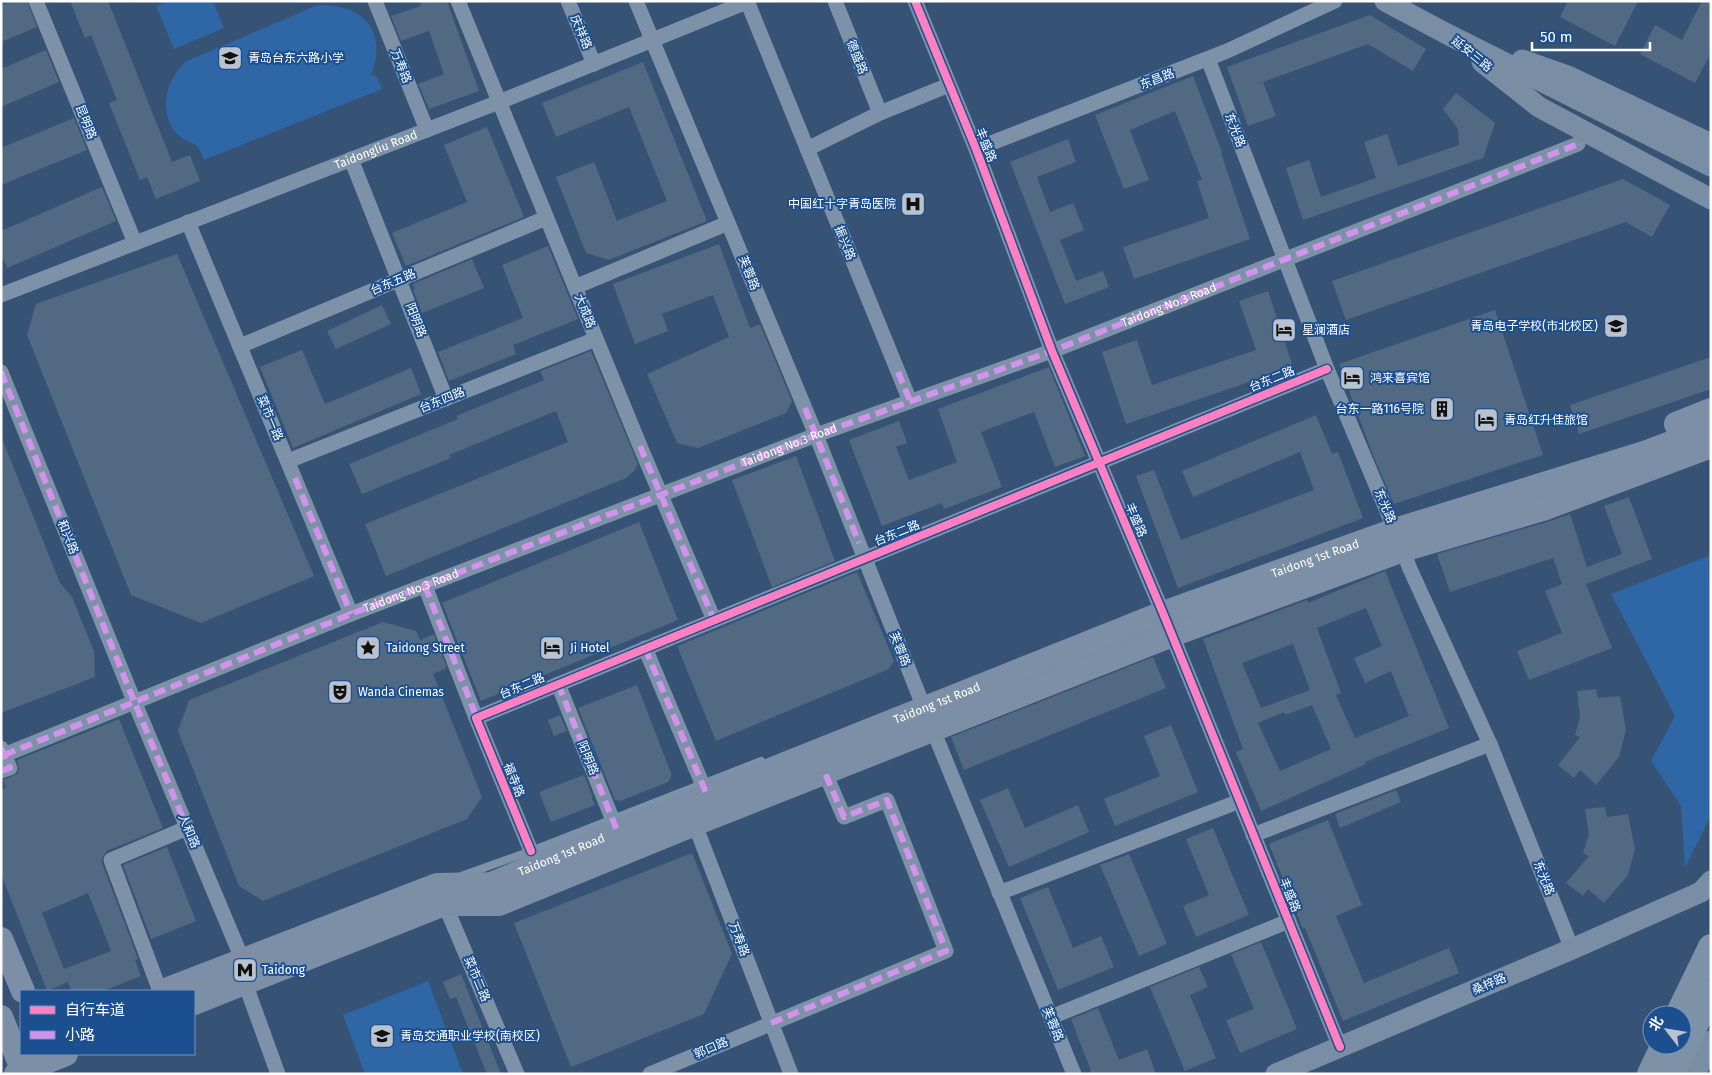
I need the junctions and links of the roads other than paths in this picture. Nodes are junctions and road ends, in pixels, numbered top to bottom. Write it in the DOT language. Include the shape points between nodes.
graph roads {
  1 [pos="36,1"];
  2 [pos="375,1"];
  3 [pos="458,1"];
  4 [pos="568,1"];
  5 [pos="636,1"];
  6 [pos="835,1"];
  7 [pos="915,1"];
  8 [pos="1335,1"];
  9 [pos="1385,1"];
  10 [pos="748,2"];
  11 [pos="1449,35"];
  12 [pos="653,40"];
  13 [pos="1208,59"];
  14 [pos="594,64"];
  15 [pos="948,85"];
  16 [pos="499,102"];
  17 [pos="880,113"];
  18 [pos="426,130"];
  19 [pos="1578,144"];
  20 [pos="1711,144"];
  21 [pos="807,148"];
  22 [pos="976,148"];
  23 [pos="351,159"];
  24 [pos="1711,166"];
  25 [pos="1711,199"];
  26 [pos="546,218"];
  27 [pos="188,222"];
  28 [pos="728,223"];
  29 [pos="135,243"];
  30 [pos="1285,259"];
  31 [pos="400,279"];
  32 [pos="574,286"];
  33 [pos="1,295"];
  34 [pos="596,339"];
  35 [pos="240,346"];
  36 [pos="1052,350"];
  37 [pos="1326,369"];
  38 [pos="1,372"];
  39 [pos="446,399"];
  40 [pos="910,401"];
  41 [pos="1711,410"];
  42 [pos="1711,428"];
  43 [pos="816,435"];
  44 [pos="1711,446"];
  45 [pos="288,461"];
  46 [pos="1099,462"];
  47 [pos="1577,474"];
  48 [pos="661,496"];
  49 [pos="1400,540"];
  50 [pos="864,558"];
  51 [pos="425,586"];
  52 [pos="351,614"];
  53 [pos="714,620"];
  54 [pos="1168,624"];
  55 [pos="644,648"];
  56 [pos="558,684"];
  57 [pos="134,701"];
  58 [pos="923,714"];
  59 [pos="476,718"];
  60 [pos="1490,744"];
  61 [pos="2,752"];
  62 [pos="766,759"];
  63 [pos="1,771"];
  64 [pos="825,773"];
  65 [pos="705,789"];
  66 [pos="1240,801"];
  67 [pos="691,814"];
  68 [pos="615,826"];
  69 [pos="187,828"];
  70 [pos="1253,834"];
  71 [pos="531,851"];
  72 [pos="1711,870"];
  73 [pos="1706,886"];
  74 [pos="999,892"];
  75 [pos="440,894"];
  76 [pos="1289,921"];
  77 [pos="1,939"];
  78 [pos="1711,947"];
  79 [pos="1572,949"];
  80 [pos="244,972"];
  81 [pos="23,990"];
  82 [pos="162,990"];
  83 [pos="166,990"];
  84 [pos="1711,992"];
  85 [pos="195,1002"];
  86 [pos="1683,1005"];
  87 [pos="1,1017"];
  88 [pos="1050,1017"];
  89 [pos="771,1023"];
  90 [pos="1711,1041"];
  91 [pos="1340,1047"];
  92 [pos="1659,1055"];
  93 [pos="54,1060"];
  94 [pos="16,1062"];
  95 [pos="278,1074"];
  96 [pos="517,1074"];
  97 [pos="650,1074"];
  98 [pos="792,1074"];
  99 [pos="1074,1074"];
  100 [pos="1276,1074"];
  101 [pos="1650,1074"];
  102 [pos="1671,1074"];
  103 [pos="1694,1074"];
  1 -- 29 [label="street, 昆明路"];
  2 -- 18 [label="street, 万寿路"];
  3 -- 16 [label="street, 大成路"];
  4 -- 14 [label="street, 庆祥路"];
  5 -- 12 [label="street, 芙蓉路"];
  6 -- 17 [label="street, 德盛路"];
  7 -- 15 [label="street, 丰盛路"];
  8 -- 13 [label="street, 东昌路"];
  9 -- 11 [label="main road"];
  10 -- 12 [label="street, Taidongliu Road"];
  10 -- 21 [label="street, 振兴路"];
  11 -- 20 [label="main road, 延安三路" via="1570,77"];
  11 -- 24 [label="main road"];
  11 -- 25 [label="main road, 延安三路" via="1539,107"];
  12 -- 14 [label="street, Taidongliu Road"];
  12 -- 28 [label="street, 芙蓉路"];
  13 -- 22 [label="street, 东昌路"];
  13 -- 30 [label="street, 东光路"];
  14 -- 16 [label="street, Taidongliu Road"];
  15 -- 17 [label="street"];
  15 -- 22 [label="street, 丰盛路"];
  16 -- 18 [label="street, Taidongliu Road"];
  16 -- 26 [label="street, 大成路"];
  17 -- 21 [label="street"];
  18 -- 23 [label="street, Taidongliu Road"];
  19 -- 30 [label="street, Taidong No.3 Road"];
  21 -- 40 [label="street, 振兴路"];
  22 -- 36 [label="street, 丰盛路"];
  23 -- 27 [label="street, Taidongliu Road"];
  23 -- 31 [label="street, 阳明路"];
  26 -- 31 [label="street, 台东五路"];
  26 -- 32 [label="street, 大成路"];
  27 -- 29 [label="street, Taidongliu Road"];
  27 -- 35 [label="street, 菜市一路"];
  28 -- 32 [label="street"];
  28 -- 43 [label="street, 芙蓉路"];
  29 -- 33 [label="street, Taidongliu Road"];
  30 -- 36 [label="street, Taidong No.3 Road"];
  30 -- 37 [label="street, 东光路"];
  31 -- 35 [label="street, 台东五路"];
  31 -- 39 [label="street, 阳明路"];
  32 -- 34 [label="street, 大成路"];
  34 -- 39 [label="street, 台东四路"];
  34 -- 48 [label="street, 大成路"];
  35 -- 45 [label="street, 菜市一路"];
  36 -- 40 [label="street, Taidong No.3 Road"];
  36 -- 46 [label="street, 丰盛路"];
  37 -- 46 [label="street, 台东二路"];
  37 -- 49 [label="street, 东光路"];
  38 -- 57 [label="street, 和兴路"];
  39 -- 45 [label="street, 台东四路"];
  40 -- 43 [label="street, Taidong No.3 Road"];
  41 -- 47 [label="main road, Taidong 1st Road" via="1602,453"];
  42 -- 47 [label="main road"];
  43 -- 48 [label="street, Taidong No.3 Road"];
  43 -- 50 [label="street, 芙蓉路"];
  44 -- 49 [label="main road, Taidong 1st Road" via="1543,509"];
  45 -- 52 [label="street, 菜市一路"];
  46 -- 50 [label="street, 台东二路"];
  46 -- 54 [label="street, 丰盛路"];
  47 -- 49 [label="main road, Taidong 1st Road"];
  48 -- 51 [label="street, Taidong No.3 Road"];
  48 -- 53 [label="street, 大成路"];
  49 -- 54 [label="main road, Taidong 1st Road"];
  49 -- 60 [label="street, 东光路" via="1410,569"];
  50 -- 53 [label="street, 台东二路"];
  50 -- 58 [label="street, 芙蓉路"];
  51 -- 52 [label="street, Taidong No.3 Road"];
  51 -- 59 [label="street, 福寺路"];
  52 -- 57 [label="street, Taidong No.3 Road"];
  53 -- 55 [label="street, 台东二路"];
  54 -- 58 [label="main road, Taidong 1st Road"];
  54 -- 66 [label="street, 丰盛路"];
  55 -- 56 [label="street, 台东二路"];
  55 -- 65 [label="street"];
  56 -- 59 [label="street, 台东二路"];
  56 -- 68 [label="street, 阳明路"];
  57 -- 61 [label="street, Taidong No.3 Road"];
  57 -- 69 [label="street, 人和路"];
  58 -- 64 [label="main road, Taidong 1st Road"];
  58 -- 65 [label="main road, Taidong 1st Road"];
  58 -- 74 [label="street, 芙蓉路"];
  59 -- 71 [label="street, 福寺路"];
  60 -- 70 [label="street"];
  60 -- 79 [label="street, 东光路"];
  61 -- 63 [label="street" via="10,768"];
  62 -- 65 [label="lane"];
  64 -- 67 [label="main road, Taidong 1st Road"];
  64 -- 89 [label="street, 郭口路" via="844,817 887,800 946,951"];
  65 -- 67 [label="main road, Taidong 1st Road"];
  65 -- 68 [label="lane"];
  66 -- 70 [label="street, 丰盛路"];
  66 -- 74 [label="street"];
  67 -- 68 [label="main road, Taidong 1st Road"];
  67 -- 75 [label="main road, Taidong 1st Road" via="500,904"];
  67 -- 89 [label="street, 万寿路"];
  68 -- 71 [label="lane"];
  68 -- 75 [label="main road, Taidong 1st Road" via="491,884"];
  69 -- 80 [label="street, 人和路"];
  69 -- 82 [label="street" via="111,860"];
  70 -- 76 [label="street, 丰盛路"];
  71 -- 75 [label="lane"];
  72 -- 73 [label="main road"];
  73 -- 79 [label="main road, 桑梓路"];
  74 -- 88 [label="street, 芙蓉路"];
  75 -- 80 [label="main road, Taidong 1st Road"];
  75 -- 96 [label="street, 菜市二路"];
  76 -- 88 [label="street"];
  76 -- 91 [label="street, 丰盛路"];
  77 -- 81 [label="main road"];
  78 -- 86 [label="highway"];
  79 -- 91 [label="main road, 桑梓路"];
  80 -- 83 [label="main road, Taidong 1st Road"];
  80 -- 85 [label="main road, Taidong 1st Road"];
  80 -- 95 [label="street, 人和路"];
  84 -- 102 [label="highway"];
  87 -- 94 [label="main road"];
  88 -- 99 [label="street, 芙蓉路"];
  89 -- 97 [label="street, 郭口路"];
  89 -- 98 [label="street, 万寿路"];
  90 -- 103 [label="main road"];
  91 -- 100 [label="main road, 桑梓路"];
  92 -- 101 [label="highway"];
  93 -- 94 [label="main road"];
}
